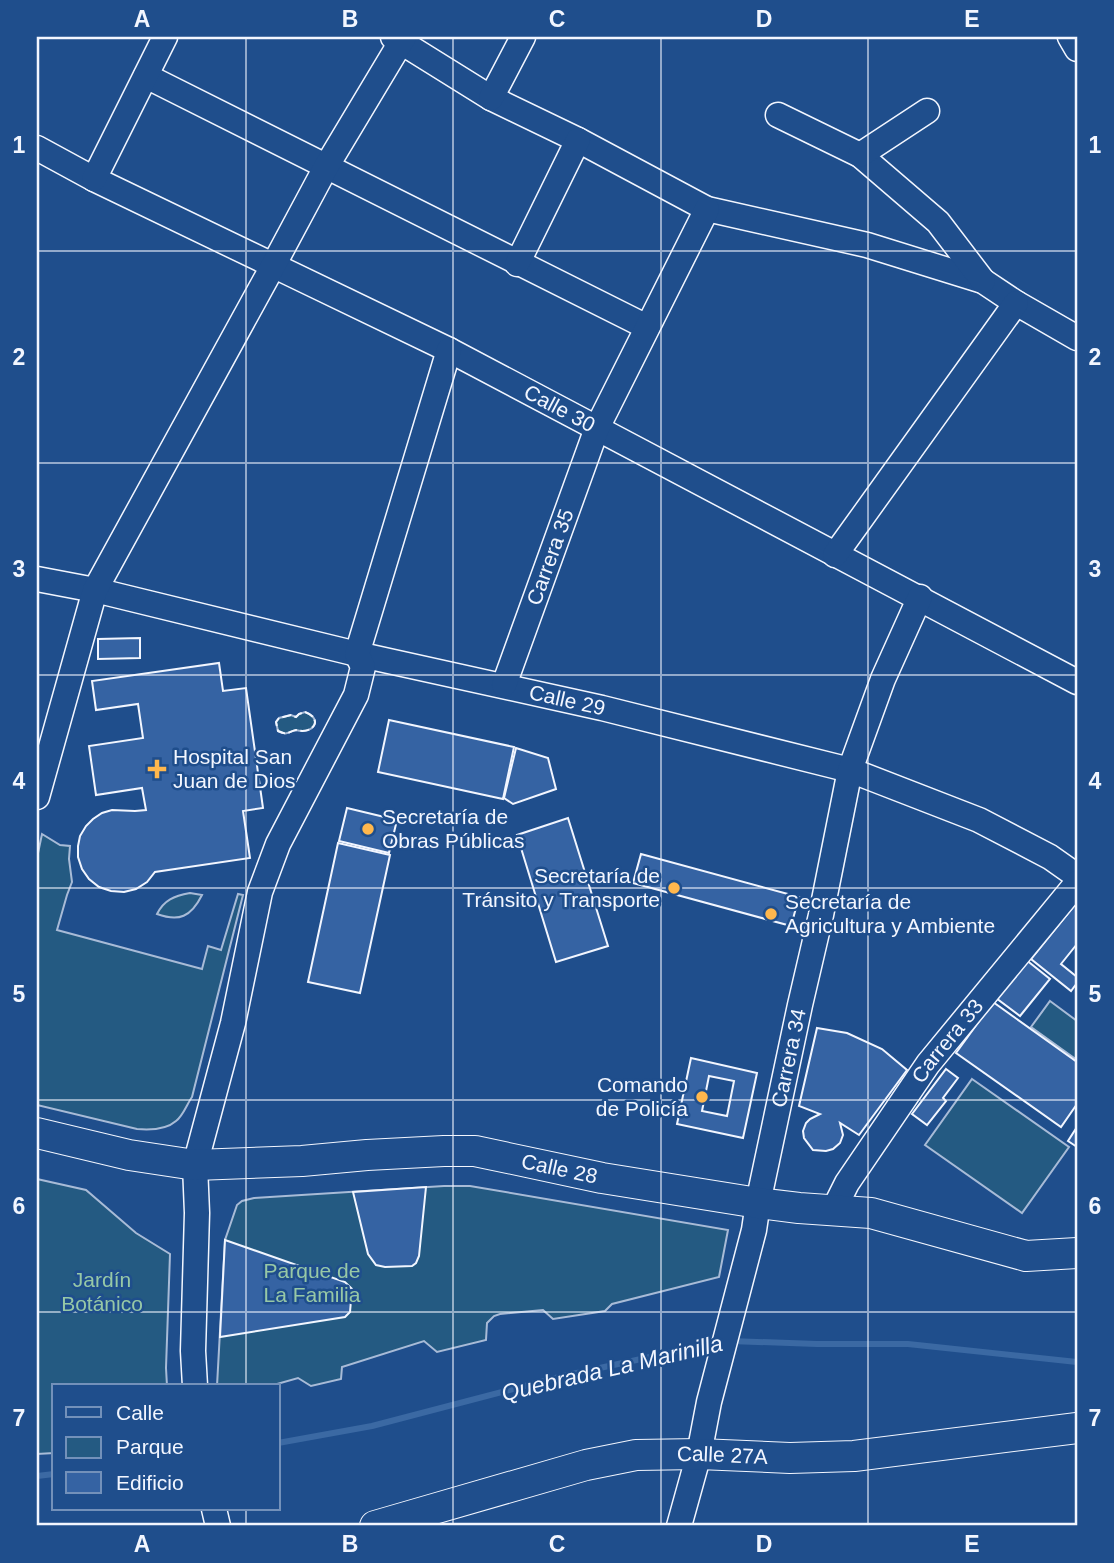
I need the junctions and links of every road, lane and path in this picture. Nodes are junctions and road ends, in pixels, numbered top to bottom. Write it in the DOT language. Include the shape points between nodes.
graph roads {
  1 [pos="165,37"];
  2 [pos="523,37"];
  3 [pos="1070,37"];
  4 [pos="400,38"];
  5 [pos="1077,49"];
  6 [pos="146,76"];
  7 [pos="491,98"];
  8 [pos="927,111"];
  9 [pos="778,115"];
  10 [pos="578,140"];
  11 [pos="37,148"];
  12 [pos="860,155"];
  13 [pos="326,167"];
  14 [pos="94,179"];
  15 [pos="707,209"];
  16 [pos="517,264"];
  17 [pos="273,266"];
  18 [pos="983,281"];
  19 [pos="1016,303"];
  20 [pos="647,327"];
  21 [pos="1077,338"];
  22 [pos="449,350"];
  23 [pos="597,428"];
  24 [pos="835,555"];
  25 [pos="37,579"];
  26 [pos="95,590"];
  27 [pos="920,597"];
  28 [pos="357,654"];
  29 [pos="1077,682"];
  30 [pos="504,685"];
  31 [pos="850,770"];
  32 [pos="37,797"];
  33 [pos="1077,876"];
  34 [pos="1077,883"];
  35 [pos="37,1133"];
  36 [pos="195,1165"];
  37 [pos="758,1203"];
  38 [pos="834,1209"];
  39 [pos="1077,1253"];
  40 [pos="195,1384"];
  41 [pos="1077,1429"];
  42 [pos="699,1454"];
  43 [pos="375,1526"];
  44 [pos="678,1526"];
  1 -- 6 [label="street"];
  2 -- 7 [label="street"];
  3 -- 5 [label="street"];
  4 -- 7 [label="street"];
  4 -- 13 [label="street"];
  6 -- 13 [label="street"];
  6 -- 14 [label="street"];
  7 -- 10 [label="street"];
  8 -- 12 [label="street"];
  9 -- 12 [label="street"];
  10 -- 15 [label="street"];
  10 -- 16 [label="street"];
  11 -- 14 [label="street, Calle 30"];
  12 -- 18 [label="street" via="939,222"];
  13 -- 16 [label="street"];
  13 -- 17 [label="street"];
  14 -- 17 [label="street, Calle 30"];
  15 -- 18 [label="street" via="867,245"];
  15 -- 20 [label="street, Carrera 35"];
  16 -- 20 [label="street"];
  17 -- 22 [label="street, Calle 30"];
  17 -- 26 [label="street"];
  18 -- 19 [label="street"];
  19 -- 21 [label="street"];
  19 -- 24 [label="street"];
  20 -- 23 [label="street, Carrera 35"];
  22 -- 23 [label="street, Calle 30"];
  22 -- 28 [label="street"];
  23 -- 24 [label="street, Calle 30"];
  23 -- 30 [label="street, Carrera 35"];
  24 -- 27 [label="street, Calle 30"];
  25 -- 26 [label="street, Calle 29"];
  26 -- 28 [label="street, Calle 29"];
  26 -- 32 [label="street"];
  27 -- 29 [label="street, Calle 30"];
  27 -- 31 [label="street, Carrera 34" via="883,679"];
  28 -- 30 [label="street, Calle 29"];
  28 -- 36 [label="street" via="363,667 356,695 278,844 260,892 233,1023"];
  30 -- 31 [label="street, Calle 29"];
  31 -- 33 [label="street, Calle 29" via="979,820"];
  31 -- 37 [label="street, Carrera 34"];
  34 -- 38 [label="street, Carrera 33" via="928,1064 846,1183"];
  35 -- 36 [label="main road, Calle 28"];
  36 -- 37 [label="main road, Calle 28" via="475,1152"];
  36 -- 40 [label="street"];
  37 -- 38 [label="main road, Calle 28"];
  37 -- 42 [label="street, Carrera 34"];
  38 -- 39 [label="main road, Calle 28" via="872,1213 1026,1256"];
  41 -- 42 [label="main road, Calle 27A" via="854,1456"];
  42 -- 43 [label="main road, Calle 27A" via="636,1455 586,1465"];
  42 -- 44 [label="street, Carrera 34"];
}
